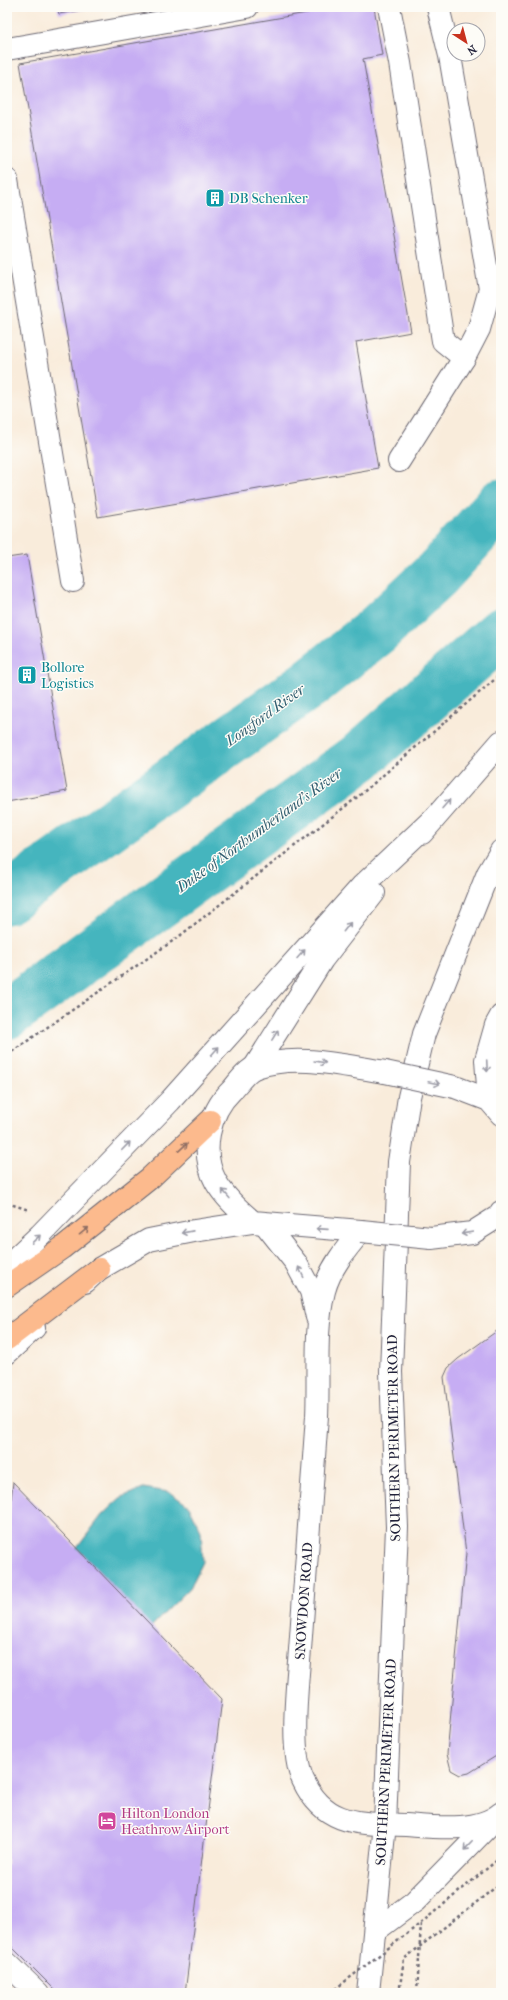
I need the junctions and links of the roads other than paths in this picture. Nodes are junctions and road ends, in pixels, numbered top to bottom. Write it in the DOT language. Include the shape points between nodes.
graph roads {
  1 [pos="247,7"];
  2 [pos="389,7"];
  3 [pos="438,7"];
  4 [pos="7,49"];
  5 [pos="7,180"];
  6 [pos="464,358"];
  7 [pos="399,461"];
  8 [pos="73,581"];
  9 [pos="501,742"];
  10 [pos="430,822"];
  11 [pos="501,851"];
  12 [pos="501,856"];
  13 [pos="488,873"];
  14 [pos="501,1016"];
  15 [pos="254,1068"];
  16 [pos="495,1107"];
  17 [pos="210,1121"];
  18 [pos="500,1214"];
  19 [pos="259,1224"];
  20 [pos="361,1231"];
  21 [pos="7,1266"];
  22 [pos="99,1269"];
  23 [pos="7,1286"];
  24 [pos="318,1322"];
  25 [pos="7,1339"];
  26 [pos="7,1353"];
  27 [pos="498,1816"];
  28 [pos="385,1824"];
  29 [pos="375,1931"];
  30 [pos="7,1963"];
  31 [pos="38,1993"];
  32 [pos="368,1993"];
  1 -- 4 [label="street"];
  2 -- 6 [label="street" via="443,341"];
  3 -- 6 [label="street" via="450,56 490,289 479,329"];
  5 -- 8 [label="street"];
  6 -- 7 [label="street"];
  10 -- 9 [label="street, one-way"];
  15 -- 10 [label="street, one-way" via="322,960"];
  21 -- 10 [label="street, one-way" via="170,1101 362,886"];
  11 -- 13 [label="street, SOUTHERN PERIMETER ROAD"];
  12 -- 13 [label="street, SOUTHERN PERIMETER ROAD"];
  13 -- 28 [label="street, SOUTHERN PERIMETER ROAD" via="424,1034 409,1097 399,1162 391,1372 397,1527"];
  14 -- 16 [label="street, one-way" via="486,1060"];
  15 -- 16 [label="street, one-way, bridge" via="300,1059 385,1072 455,1087"];
  15 -- 17 [label="street" via="228,1093"];
  19 -- 17 [label="street, SNOWDON ROAD, one-way" via="240,1211 216,1182 208,1154"];
  23 -- 17 [label="highway, one-way" via="62,1248 150,1178"];
  18 -- 20 [label="street, one-way, bridge" via="472,1233 431,1238"];
  20 -- 19 [label="street, one-way"];
  19 -- 22 [label="street, one-way" via="149,1240"];
  24 -- 19 [label="street, SNOWDON ROAD, one-way" via="310,1291 296,1263"];
  20 -- 24 [label="street, SNOWDON ROAD" via="339,1258 328,1282"];
  22 -- 25 [label="highway"];
  22 -- 26 [label="street"];
  24 -- 28 [label="street, SNOWDON ROAD" via="319,1383 297,1695 296,1759 303,1780 326,1810 342,1820"];
  27 -- 28 [label="street, SNOWDON ROAD" via="465,1827"];
  27 -- 29 [label="street, one-way" via="415,1901"];
  28 -- 29 [label="street, SOUTHERN PERIMETER ROAD"];
  29 -- 32 [label="street, SOUTHERN PERIMETER ROAD"];
  30 -- 31 [label="street"];
}
